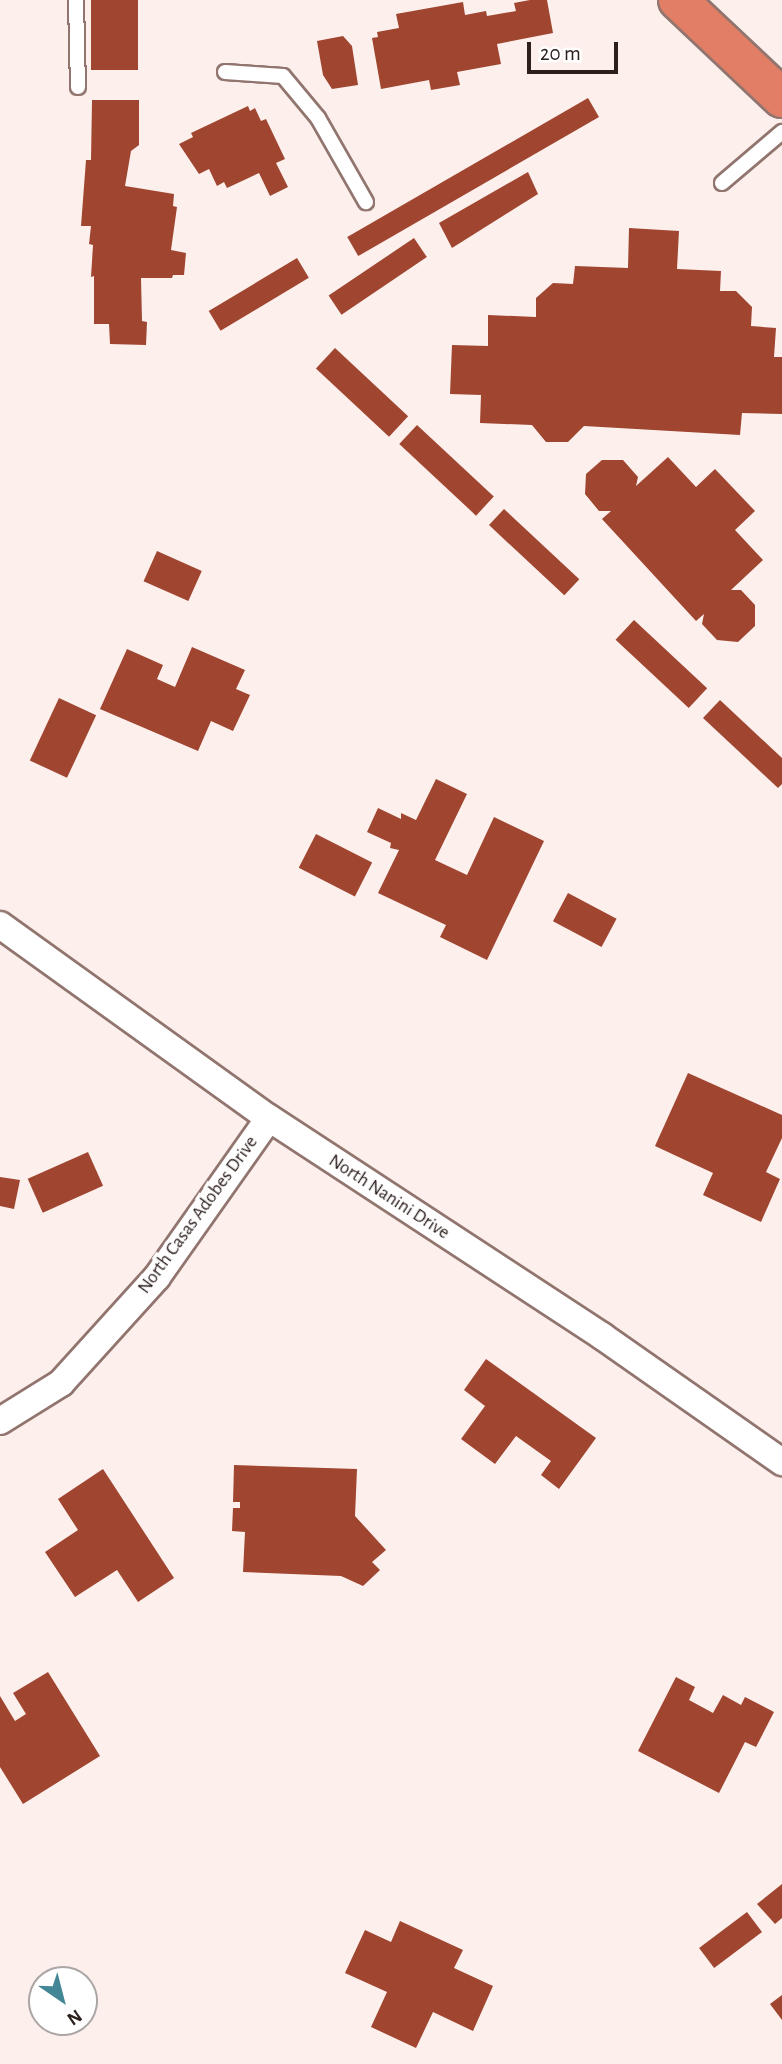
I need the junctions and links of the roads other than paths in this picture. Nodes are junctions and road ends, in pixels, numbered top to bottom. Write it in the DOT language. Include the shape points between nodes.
graph roads {
  1 [pos="76,0"];
  2 [pos="678,0"];
  3 [pos="225,72"];
  4 [pos="78,87"];
  5 [pos="782,98"];
  6 [pos="782,132"];
  7 [pos="722,183"];
  8 [pos="366,202"];
  9 [pos="0,925"];
  10 [pos="268,1118"];
  11 [pos="0,1421"];
  12 [pos="782,1462"];
  1 -- 4 [label="lane"];
  2 -- 5 [label="highway"];
  3 -- 8 [label="lane" via="283,76 318,118"];
  6 -- 7 [label="lane"];
  9 -- 10 [label="street, North Nanini Drive"];
  10 -- 11 [label="street, North Casas Adobes Drive" via="157,1277 61,1383"];
  10 -- 12 [label="street, North Nanini Drive" via="602,1336"];
}
